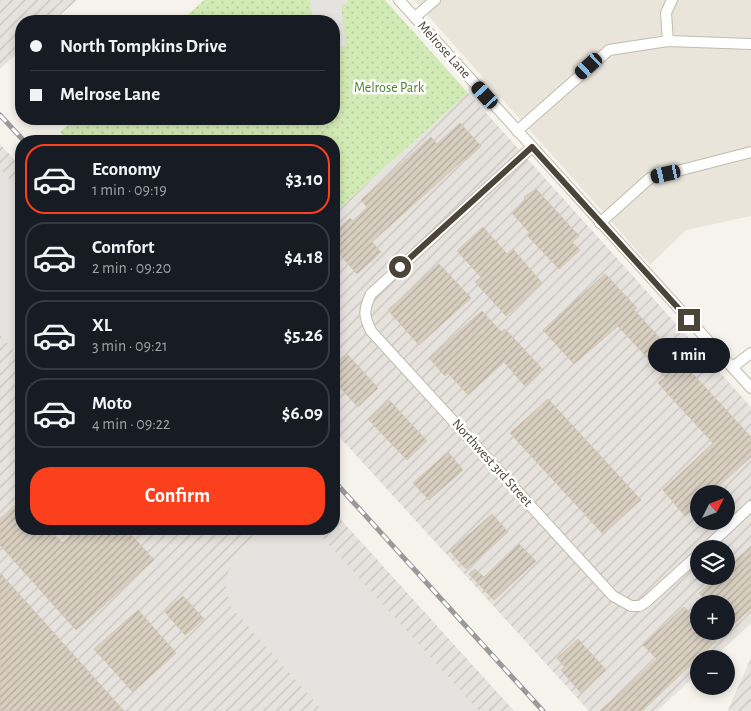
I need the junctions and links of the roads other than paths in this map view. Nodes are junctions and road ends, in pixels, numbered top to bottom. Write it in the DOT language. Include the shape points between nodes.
graph roads {
  1 [pos="399,0"];
  2 [pos="435,0"];
  3 [pos="672,0"];
  4 [pos="415,17"];
  5 [pos="668,41"];
  6 [pos="751,44"];
  7 [pos="517,131"];
  8 [pos="532,147"];
  9 [pos="751,152"];
  10 [pos="600,223"];
  11 [pos="751,353"];
  12 [pos="733,368"];
  13 [pos="751,388"];
  14 [pos="751,506"];
  15 [pos="715,540"];
  16 [pos="690,562"];
  1 -- 4 [label="street, Melrose Lane"];
  2 -- 4 [label="street"];
  3 -- 5 [label="street" via="666,12"];
  4 -- 7 [label="street, Melrose Lane"];
  5 -- 6 [label="street"];
  5 -- 7 [label="street" via="609,50"];
  7 -- 8 [label="street, Melrose Lane"];
  8 -- 10 [label="street, Melrose Lane"];
  8 -- 16 [label="street, Northwest 3rd Street" via="371,294 364,319 613,596 631,606 640,606"];
  9 -- 10 [label="street" via="650,178"];
  10 -- 12 [label="street, Melrose Lane"];
  11 -- 12 [label="street"];
  12 -- 13 [label="street, Melrose Lane"];
  14 -- 15 [label="street"];
}
